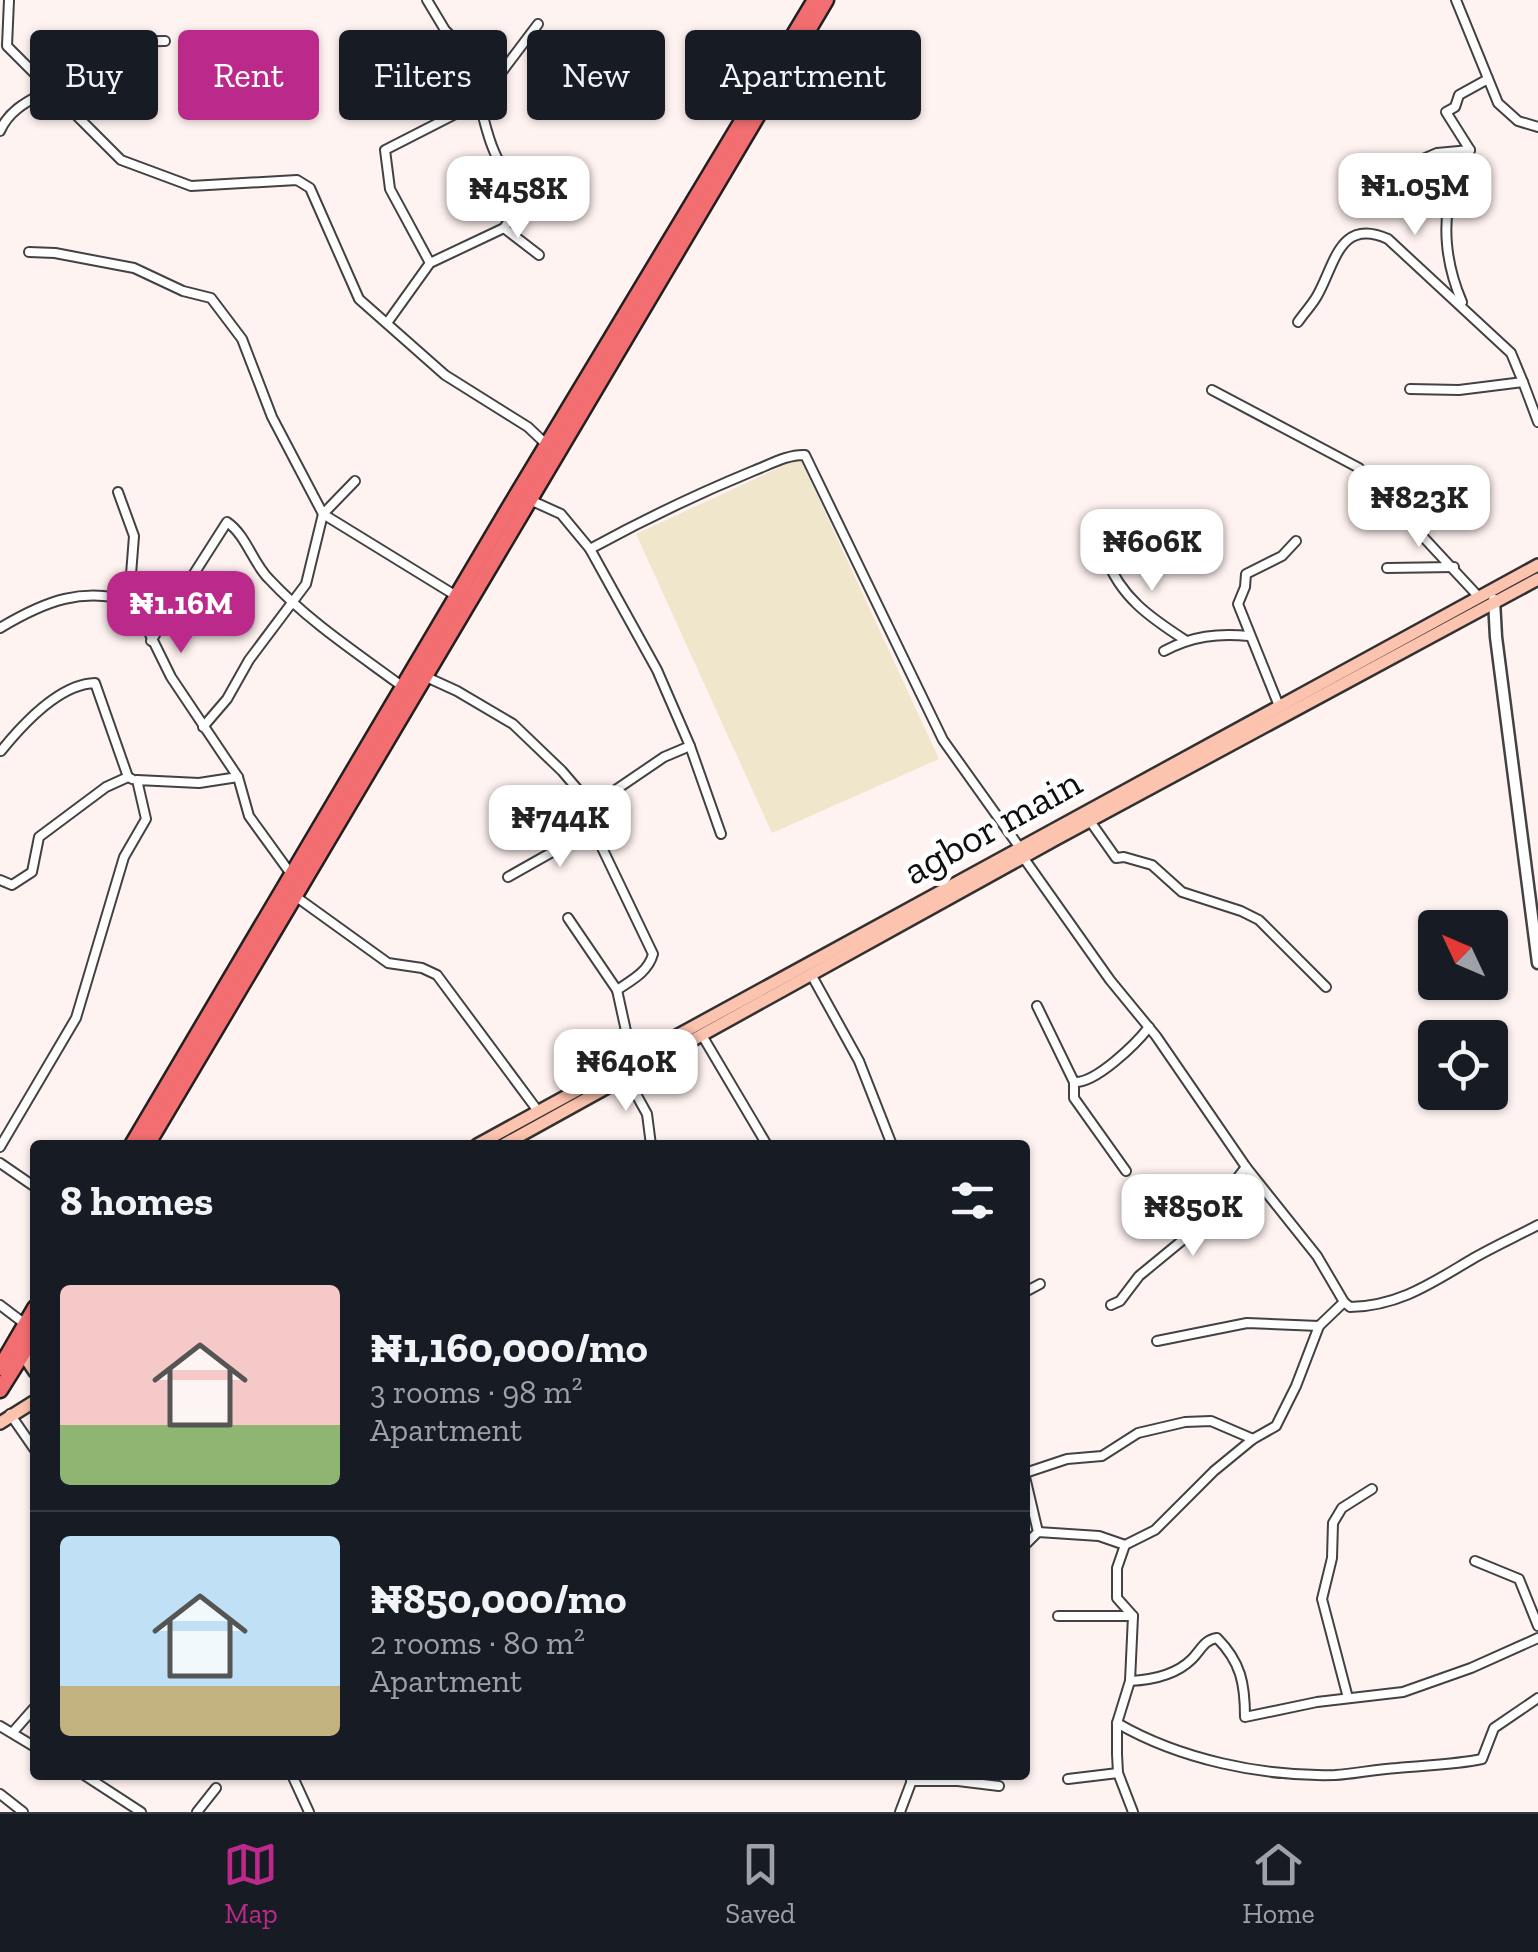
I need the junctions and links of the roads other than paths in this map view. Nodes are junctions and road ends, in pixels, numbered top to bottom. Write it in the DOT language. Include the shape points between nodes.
graph roads {
  1 [pos="9,0"];
  2 [pos="427,0"];
  3 [pos="815,0"];
  4 [pos="826,0"];
  5 [pos="1456,0"];
  6 [pos="538,24"];
  7 [pos="445,30"];
  8 [pos="158,41"];
  9 [pos="165,41"];
  10 [pos="507,63"];
  11 [pos="30,69"];
  12 [pos="1488,79"];
  13 [pos="30,100"];
  14 [pos="80,120"];
  15 [pos="444,120"];
  16 [pos="485,120"];
  17 [pos="1538,127"];
  18 [pos="0,131"];
  19 [pos="1470,150"];
  20 [pos="1392,172"];
  21 [pos="504,228"];
  22 [pos="29,252"];
  23 [pos="538,255"];
  24 [pos="430,263"];
  25 [pos="1463,306"];
  26 [pos="1298,322"];
  27 [pos="387,323"];
  28 [pos="1523,382"];
  29 [pos="1212,390"];
  30 [pos="1410,390"];
  31 [pos="1538,422"];
  32 [pos="547,445"];
  33 [pos="355,482"];
  34 [pos="118,492"];
  35 [pos="530,500"];
  36 [pos="323,514"];
  37 [pos="1296,541"];
  38 [pos="590,549"];
  39 [pos="1106,557"];
  40 [pos="1538,564"];
  41 [pos="1454,566"];
  42 [pos="1387,568"];
  43 [pos="1538,579"];
  44 [pos="1478,596"];
  45 [pos="458,597"];
  46 [pos="129,600"];
  47 [pos="293,600"];
  48 [pos="1494,600"];
  49 [pos="0,628"];
  50 [pos="1249,636"];
  51 [pos="1185,640"];
  52 [pos="151,641"];
  53 [pos="1164,651"];
  54 [pos="1380,657"];
  55 [pos="420,674"];
  56 [pos="403,687"];
  57 [pos="1279,706"];
  58 [pos="204,727"];
  59 [pos="690,746"];
  60 [pos="2,751"];
  61 [pos="238,777"];
  62 [pos="132,779"];
  63 [pos="592,806"];
  64 [pos="1090,821"];
  65 [pos="593,829"];
  66 [pos="721,834"];
  67 [pos="1021,853"];
  68 [pos="290,874"];
  69 [pos="508,878"];
  70 [pos="0,880"];
  71 [pos="295,896"];
  72 [pos="568,918"];
  73 [pos="1538,963"];
  74 [pos="812,976"];
  75 [pos="1326,987"];
  76 [pos="617,990"];
  77 [pos="1037,1006"];
  78 [pos="1149,1027"];
  79 [pos="703,1037"];
  80 [pos="640,1054"];
  81 [pos="626,1076"];
  82 [pos="1074,1082"];
  83 [pos="538,1111"];
  84 [pos="135,1140"];
  85 [pos="150,1140"];
  86 [pos="486,1140"];
  87 [pos="513,1140"];
  88 [pos="650,1140"];
  89 [pos="764,1140"];
  90 [pos="890,1140"];
  91 [pos="0,1146"];
  92 [pos="0,1163"];
  93 [pos="1246,1167"];
  94 [pos="1126,1170"];
  95 [pos="30,1184"];
  96 [pos="1538,1225"];
  97 [pos="1040,1284"];
  98 [pos="1030,1289"];
  99 [pos="1344,1302"];
  100 [pos="0,1305"];
  101 [pos="1111,1305"];
  102 [pos="1318,1326"];
  103 [pos="30,1329"];
  104 [pos="1157,1342"];
  105 [pos="23,1354"];
  106 [pos="30,1364"];
  107 [pos="0,1368"];
  108 [pos="0,1390"];
  109 [pos="30,1404"];
  110 [pos="5,1419"];
  111 [pos="1253,1439"];
  112 [pos="30,1445"];
  113 [pos="1030,1473"];
  114 [pos="1372,1489"];
  115 [pos="1030,1497"];
  116 [pos="1038,1532"];
  117 [pos="1030,1540"];
  118 [pos="1126,1545"];
  119 [pos="1475,1562"];
  120 [pos="1534,1598"];
  121 [pos="1058,1616"];
  122 [pos="1133,1616"];
  123 [pos="1538,1626"];
  124 [pos="1538,1638"];
  125 [pos="1130,1681"];
  126 [pos="1348,1698"];
  127 [pos="1538,1698"];
  128 [pos="30,1713"];
  129 [pos="1117,1723"];
  130 [pos="0,1726"];
  131 [pos="13,1732"];
  132 [pos="30,1744"];
  133 [pos="1118,1773"];
  134 [pos="1068,1779"];
  135 [pos="92,1780"];
  136 [pos="294,1780"];
  137 [pos="911,1780"];
  138 [pos="969,1780"];
  139 [pos="999,1786"];
  140 [pos="216,1788"];
  141 [pos="0,1794"];
  142 [pos="23,1812"];
  143 [pos="141,1812"];
  144 [pos="197,1812"];
  145 [pos="309,1812"];
  146 [pos="900,1812"];
  147 [pos="1133,1812"];
  1 -- 11 [label="street" via="7,46"];
  2 -- 7 [label="street"];
  3 -- 32 [label="highway"];
  4 -- 35 [label="highway"];
  5 -- 12 [label="street"];
  6 -- 10 [label="street"];
  8 -- 9 [label="street"];
  12 -- 17 [label="street" via="1498,103 1518,121"];
  12 -- 19 [label="street" via="1459,95 1446,112"];
  13 -- 18 [label="street"];
  14 -- 27 [label="street" via="121,160 191,186 297,180 310,188 359,300"];
  15 -- 24 [label="street" via="385,150 390,189"];
  16 -- 21 [label="street" via="512,186"];
  19 -- 20 [label="street" via="1437,153"];
  19 -- 25 [label="street" via="1446,220 1448,264"];
  21 -- 23 [label="street"];
  21 -- 24 [label="street"];
  22 -- 36 [label="street" via="134,268 210,298 242,339 272,417"];
  24 -- 27 [label="street"];
  25 -- 26 [label="street" via="1388,239 1362,232 1333,257 1319,294"];
  25 -- 28 [label="street" via="1511,352"];
  27 -- 32 [label="street" via="445,375"];
  28 -- 30 [label="street"];
  28 -- 31 [label="street"];
  29 -- 41 [label="street" via="1359,468"];
  32 -- 45 [label="highway"];
  33 -- 36 [label="street"];
  34 -- 46 [label="street" via="134,536"];
  35 -- 38 [label="street" via="561,514"];
  35 -- 55 [label="highway"];
  36 -- 45 [label="street"];
  36 -- 47 [label="street" via="306,584"];
  37 -- 50 [label="street" via="1246,574 1238,604"];
  38 -- 59 [label="street" via="658,670"];
  38 -- 67 [label="street" via="718,485 805,455 943,740"];
  39 -- 51 [label="street" via="1130,598"];
  40 -- 44 [label="main road, agbor main"];
  41 -- 42 [label="street"];
  41 -- 44 [label="street"];
  43 -- 48 [label="main road, agbor main"];
  44 -- 54 [label="main road, agbor main"];
  45 -- 55 [label="highway"];
  46 -- 49 [label="street" via="77,596"];
  46 -- 52 [label="street"];
  47 -- 52 [label="street" via="266,577 227,522"];
  47 -- 56 [label="street"];
  47 -- 58 [label="street"];
  48 -- 54 [label="main road, agbor main"];
  48 -- 73 [label="street"];
  50 -- 51 [label="street"];
  50 -- 57 [label="street"];
  51 -- 53 [label="street"];
  52 -- 58 [label="street"];
  54 -- 57 [label="main road, agbor main"];
  54 -- 64 [label="main road, agbor main"];
  55 -- 56 [label="highway"];
  55 -- 63 [label="street" via="512,724"];
  55 -- 71 [label="highway"];
  56 -- 68 [label="highway"];
  57 -- 67 [label="main road, agbor main"];
  58 -- 61 [label="street"];
  59 -- 63 [label="street"];
  59 -- 66 [label="street"];
  60 -- 62 [label="street" via="48,703 95,682"];
  61 -- 62 [label="street" via="199,783"];
  61 -- 68 [label="street" via="249,816"];
  62 -- 70 [label="street" via="106,787 39,837 32,872 12,885"];
  62 -- 91 [label="street" via="146,819 124,857 76,1018"];
  63 -- 65 [label="street"];
  64 -- 67 [label="main road, agbor main"];
  64 -- 75 [label="street" via="1116,858 1152,865 1182,892 1258,920"];
  65 -- 69 [label="street"];
  65 -- 76 [label="street" via="652,954 644,972"];
  67 -- 74 [label="main road, agbor main"];
  67 -- 78 [label="street"];
  67 -- 80 [label="main road, agbor main"];
  68 -- 84 [label="highway"];
  71 -- 83 [label="street" via="388,963 437,975"];
  71 -- 85 [label="highway"];
  72 -- 76 [label="street"];
  74 -- 79 [label="main road, agbor main"];
  74 -- 90 [label="street" via="859,1061"];
  76 -- 80 [label="street" via="626,1031"];
  77 -- 82 [label="street"];
  78 -- 82 [label="street" via="1090,1080"];
  78 -- 93 [label="street"];
  79 -- 81 [label="main road, agbor main"];
  79 -- 89 [label="street"];
  80 -- 83 [label="main road, agbor main"];
  81 -- 87 [label="main road, agbor main"];
  81 -- 88 [label="street" via="647,1114"];
  82 -- 94 [label="street" via="1074,1098"];
  83 -- 86 [label="main road, agbor main"];
  92 -- 95 [label="street"];
  93 -- 99 [label="street" via="1317,1256"];
  93 -- 101 [label="street" via="1202,1225"];
  96 -- 99 [label="street" via="1436,1284 1363,1306"];
  97 -- 98 [label="street"];
  99 -- 102 [label="street"];
  100 -- 103 [label="street"];
  102 -- 104 [label="street" via="1247,1324"];
  102 -- 111 [label="street" via="1276,1426"];
  103 -- 105 [label="highway"];
  103 -- 107 [label="highway"];
  105 -- 106 [label="main road"];
  105 -- 108 [label="highway"];
  109 -- 110 [label="main road"];
  110 -- 112 [label="street"];
  111 -- 113 [label="street" via="1210,1421 1185,1422 1138,1433 1102,1456 1067,1459"];
  111 -- 118 [label="street" via="1155,1530"];
  114 -- 126 [label="street" via="1342,1508 1333,1523 1322,1599"];
  115 -- 116 [label="street"];
  116 -- 117 [label="street"];
  116 -- 118 [label="street" via="1100,1536"];
  118 -- 122 [label="street" via="1118,1598"];
  119 -- 120 [label="street" via="1518,1579"];
  120 -- 123 [label="street"];
  121 -- 122 [label="street"];
  122 -- 125 [label="street"];
  124 -- 126 [label="street" via="1403,1692"];
  125 -- 126 [label="street" via="1154,1680 1190,1662 1212,1638 1231,1650 1244,1680 1245,1716"];
  125 -- 129 [label="street"];
  127 -- 129 [label="street" via="1494,1728 1482,1760 1334,1775 1230,1764"];
  128 -- 131 [label="street"];
  129 -- 133 [label="street"];
  130 -- 131 [label="street"];
  131 -- 132 [label="street"];
  133 -- 134 [label="street"];
  133 -- 147 [label="street"];
  135 -- 143 [label="street"];
  136 -- 145 [label="street"];
  137 -- 146 [label="street"];
  138 -- 139 [label="street"];
  140 -- 144 [label="street"];
  141 -- 142 [label="street"];
}
